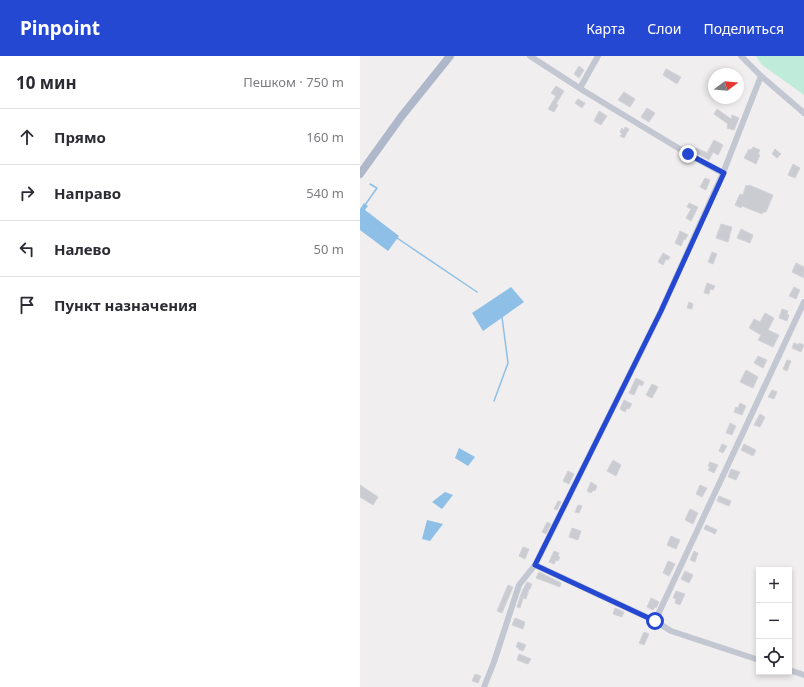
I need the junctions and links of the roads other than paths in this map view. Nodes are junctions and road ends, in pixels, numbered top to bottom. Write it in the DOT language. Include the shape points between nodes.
graph roads {
  1 [pos="450,56"];
  2 [pos="530,56"];
  3 [pos="598,56"];
  4 [pos="741,56"];
  5 [pos="761,76"];
  6 [pos="580,88"];
  7 [pos="804,113"];
  8 [pos="724,173"];
  9 [pos="360,174"];
  10 [pos="804,302"];
  11 [pos="535,565"];
  12 [pos="655,621"];
  13 [pos="756,659"];
  14 [pos="792,671"];
  15 [pos="804,675"];
  16 [pos="484,687"];
  1 -- 9 [label="main road"];
  2 -- 6 [label="street"];
  3 -- 6 [label="street"];
  4 -- 5 [label="street"];
  5 -- 7 [label="street"];
  5 -- 8 [label="street"];
  6 -- 8 [label="street"];
  8 -- 11 [label="street" via="661,311"];
  10 -- 12 [label="street"];
  11 -- 12 [label="street"];
  11 -- 16 [label="street" via="519,585"];
  12 -- 13 [label="street" via="671,631"];
  14 -- 15 [label="street"];
}
